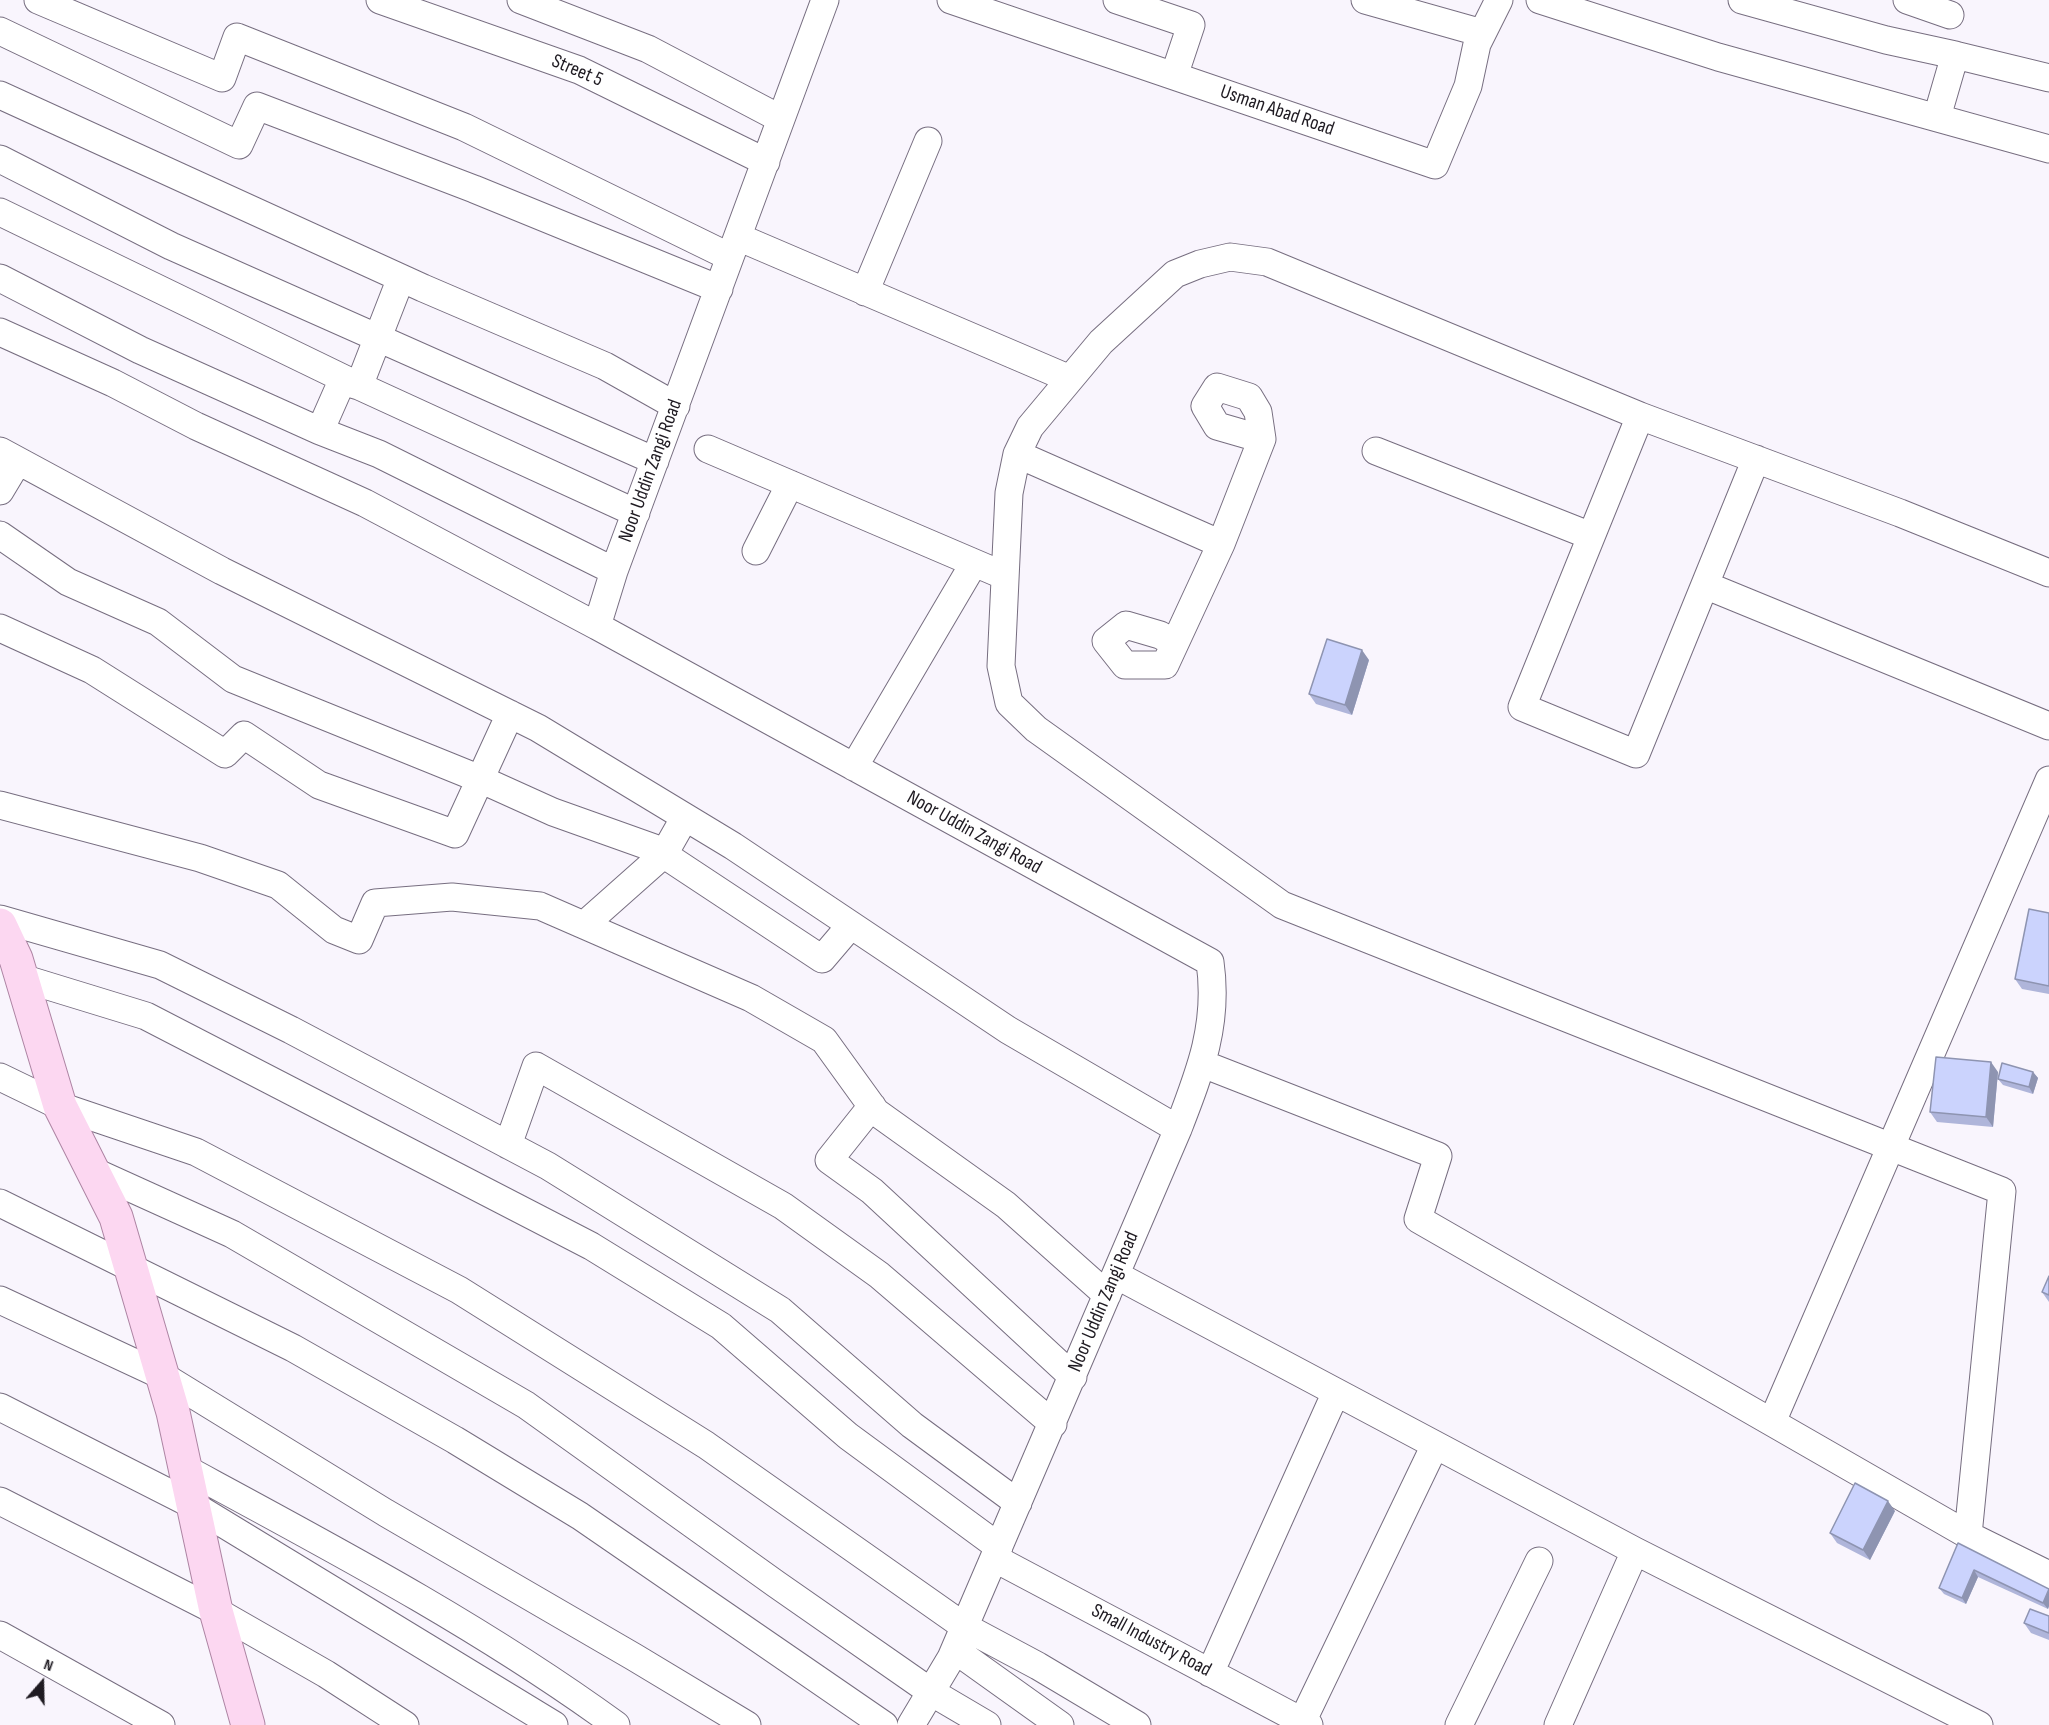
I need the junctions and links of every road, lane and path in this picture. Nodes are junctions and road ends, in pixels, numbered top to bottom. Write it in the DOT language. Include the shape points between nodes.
graph roads {
  1 [pos="38,0"];
  2 [pos="380,0"];
  3 [pos="521,0"];
  4 [pos="825,0"];
  5 [pos="951,0"];
  6 [pos="1117,0"];
  7 [pos="1365,0"];
  8 [pos="1499,0"];
  9 [pos="1540,0"];
  10 [pos="1742,0"];
  11 [pos="1907,0"];
  12 [pos="1950,15"];
  13 [pos="0,31"];
  14 [pos="1482,33"];
  15 [pos="1955,55"];
  16 [pos="1174,76"];
  17 [pos="2049,78"];
  18 [pos="0,95"];
  19 [pos="1937,117"];
  20 [pos="781,119"];
  21 [pos="928,141"];
  22 [pos="2049,148"];
  23 [pos="0,159"];
  24 [pos="765,162"];
  25 [pos="0,212"];
  26 [pos="734,247"];
  27 [pos="0,278"];
  28 [pos="401,278"];
  29 [pos="719,289"];
  30 [pos="865,292"];
  31 [pos="0,332"];
  32 [pos="378,338"];
  33 [pos="1070,379"];
  34 [pos="359,386"];
  35 [pos="676,406"];
  36 [pos="1640,416"];
  37 [pos="321,431"];
  38 [pos="1262,439"];
  39 [pos="708,449"];
  40 [pos="1376,451"];
  41 [pos="1017,454"];
  42 [pos="9,456"];
  43 [pos="1756,459"];
  44 [pos="655,461"];
  45 [pos="790,484"];
  46 [pos="0,491"];
  47 [pos="636,513"];
  48 [pos="0,535"];
  49 [pos="1591,536"];
  50 [pos="1221,544"];
  51 [pos="756,551"];
  52 [pos="975,563"];
  53 [pos="614,571"];
  54 [pos="2049,573"];
  55 [pos="1005,576"];
  56 [pos="1705,585"];
  57 [pos="597,626"];
  58 [pos="0,628"];
  59 [pos="1175,644"];
  60 [pos="510,714"];
  61 [pos="2049,726"];
  62 [pos="854,767"];
  63 [pos="480,779"];
  64 [pos="2047,792"];
  65 [pos="0,805"];
  66 [pos="685,817"];
  67 [pos="664,854"];
  68 [pos="0,919"];
  69 [pos="0,925"];
  70 [pos="584,925"];
  71 [pos="851,925"];
  72 [pos="22,978"];
  73 [pos="1203,1064"];
  74 [pos="0,1077"];
  75 [pos="60,1106"];
  76 [pos="872,1106"];
  77 [pos="1178,1129"];
  78 [pos="508,1145"];
  79 [pos="1890,1146"];
  80 [pos="93,1171"];
  81 [pos="0,1203"];
  82 [pos="130,1266"];
  83 [pos="1111,1285"];
  84 [pos="0,1300"];
  85 [pos="163,1376"];
  86 [pos="1073,1377"];
  87 [pos="1336,1392"];
  88 [pos="0,1407"];
  89 [pos="1772,1422"];
  90 [pos="1053,1424"];
  91 [pos="1435,1445"];
  92 [pos="184,1468"];
  93 [pos="0,1501"];
  94 [pos="1018,1503"];
  95 [pos="191,1504"];
  96 [pos="1968,1535"];
  97 [pos="1635,1551"];
  98 [pos="997,1553"];
  99 [pos="1539,1561"];
  100 [pos="2049,1575"];
  101 [pos="216,1611"];
  102 [pos="0,1635"];
  103 [pos="960,1638"];
  104 [pos="1210,1673"];
  105 [pos="931,1692"];
  106 [pos="1305,1723"];
  107 [pos="161,1725"];
  108 [pos="248,1725"];
  109 [pos="405,1725"];
  110 [pos="554,1725"];
  111 [pos="616,1725"];
  112 [pos="747,1725"];
  113 [pos="884,1725"];
  114 [pos="913,1725"];
  115 [pos="987,1725"];
  116 [pos="1060,1725"];
  117 [pos="1137,1725"];
  118 [pos="1459,1725"];
  119 [pos="1558,1725"];
  120 [pos="1979,1725"];
  1 -- 26 [label="street" via="222,78 237,37 464,127"];
  2 -- 24 [label="street, Street 5" via="579,70"];
  3 -- 20 [label="street" via="648,49"];
  4 -- 20 [label="street, Noor Uddin Zangi Road"];
  5 -- 16 [label="street, Usman Abad Road"];
  6 -- 16 [label="street" via="1191,25"];
  7 -- 14 [label="street"];
  8 -- 14 [label="street, Usman Abad Road"];
  9 -- 19 [label="street" via="1718,57"];
  10 -- 15 [label="street"];
  11 -- 12 [label="street"];
  13 -- 29 [label="street" via="239,145 257,106"];
  14 -- 16 [label="street, Usman Abad Road" via="1468,86 1435,165"];
  15 -- 17 [label="street"];
  15 -- 19 [label="street"];
  18 -- 28 [label="street"];
  19 -- 22 [label="street"];
  20 -- 24 [label="street, Noor Uddin Zangi Road"];
  21 -- 30 [label="street"];
  23 -- 32 [label="street" via="171,246"];
  24 -- 26 [label="street, Noor Uddin Zangi Road"];
  25 -- 34 [label="street"];
  26 -- 29 [label="street, Noor Uddin Zangi Road"];
  26 -- 30 [label="street"];
  27 -- 37 [label="street" via="140,350"];
  28 -- 32 [label="street"];
  28 -- 35 [label="street" via="605,366"];
  29 -- 35 [label="street, Noor Uddin Zangi Road"];
  30 -- 33 [label="street"];
  31 -- 57 [label="street" via="365,503"];
  32 -- 34 [label="street"];
  32 -- 44 [label="street"];
  33 -- 36 [label="street" via="1101,342 1175,274 1230,258 1267,262"];
  33 -- 41 [label="street" via="1030,427"];
  34 -- 37 [label="street" via="342,381"];
  34 -- 47 [label="street"];
  35 -- 44 [label="street, Noor Uddin Zangi Road"];
  36 -- 43 [label="street"];
  36 -- 49 [label="street"];
  37 -- 53 [label="street" via="379,454"];
  38 -- 50 [label="street"];
  39 -- 45 [label="street"];
  40 -- 49 [label="street"];
  41 -- 50 [label="street"];
  41 -- 55 [label="street" via="1009,493"];
  42 -- 46 [label="street"];
  42 -- 60 [label="street" via="222,571"];
  43 -- 54 [label="street"];
  43 -- 56 [label="street"];
  44 -- 47 [label="street, Noor Uddin Zangi Road"];
  45 -- 51 [label="street"];
  45 -- 52 [label="street"];
  47 -- 53 [label="street, Noor Uddin Zangi Road"];
  48 -- 63 [label="street" via="68,582 158,622 233,679"];
  49 -- 56 [label="street" via="1522,707 1636,754"];
  50 -- 59 [label="street"];
  52 -- 55 [label="street"];
  52 -- 62 [label="street"];
  53 -- 57 [label="street, Noor Uddin Zangi Road"];
  55 -- 79 [label="street" via="1001,666 1009,703 1036,729 1282,905"];
  56 -- 61 [label="street"];
  57 -- 62 [label="street, Noor Uddin Zangi Road"];
  58 -- 63 [label="street" via="92,670 225,754 244,735 319,785 455,834"];
  60 -- 63 [label="street"];
  60 -- 66 [label="street"];
  62 -- 73 [label="street, Noor Uddin Zangi Road" via="1210,962 1215,992"];
  63 -- 67 [label="street" via="553,812"];
  64 -- 79 [label="street"];
  65 -- 70 [label="street" via="200,858 278,885 334,930 359,940 375,903 452,897 540,906"];
  66 -- 67 [label="street"];
  66 -- 71 [label="street"];
  67 -- 70 [label="street"];
  67 -- 71 [label="street" via="822,959"];
  68 -- 78 [label="street" via="160,965"];
  69 -- 72 [label="main road"];
  70 -- 76 [label="street" via="751,998 824,1040"];
  71 -- 77 [label="street" via="1008,1030"];
  72 -- 75 [label="main road"];
  72 -- 98 [label="street, Small Industry Road" via="146,1016 591,1246 721,1326 848,1436"];
  73 -- 77 [label="street, Noor Uddin Zangi Road"];
  73 -- 89 [label="street" via="1438,1156 1418,1219"];
  74 -- 75 [label="street"];
  75 -- 80 [label="main road"];
  75 -- 103 [label="street" via="196,1152 459,1290 706,1444"];
  76 -- 83 [label="street"];
  76 -- 86 [label="street" via="829,1160 872,1191"];
  77 -- 83 [label="street, Noor Uddin Zangi Road"];
  78 -- 90 [label="street" via="536,1066 792,1213 879,1275"];
  78 -- 94 [label="street" via="780,1310 912,1425"];
  79 -- 89 [label="street"];
  79 -- 96 [label="street" via="2002,1191"];
  80 -- 82 [label="main road" via="116,1217"];
  80 -- 105 [label="street" via="232,1233 526,1405"];
  81 -- 82 [label="street"];
  82 -- 85 [label="main road"];
  82 -- 113 [label="street" via="293,1348 580,1516"];
  83 -- 86 [label="street, Noor Uddin Zangi Road"];
  83 -- 87 [label="street"];
  84 -- 85 [label="street"];
  85 -- 92 [label="main road"];
  85 -- 112 [label="street" via="386,1514"];
  86 -- 90 [label="street, Noor Uddin Zangi Road"];
  87 -- 91 [label="street"];
  87 -- 104 [label="street"];
  88 -- 95 [label="street"];
  89 -- 96 [label="street"];
  90 -- 94 [label="street, Noor Uddin Zangi Road"];
  91 -- 97 [label="street"];
  91 -- 106 [label="street"];
  92 -- 95 [label="main road"];
  92 -- 111 [label="street" via="367,1567 532,1665"];
  93 -- 101 [label="street"];
  94 -- 98 [label="street, Noor Uddin Zangi Road"];
  95 -- 101 [label="main road"];
  95 -- 110 [label="street"];
  96 -- 100 [label="street"];
  97 -- 119 [label="street"];
  97 -- 120 [label="street"];
  98 -- 103 [label="street, Noor Uddin Zangi Road"];
  98 -- 104 [label="street, Small Industry Road"];
  99 -- 118 [label="street"];
  101 -- 108 [label="main road"];
  101 -- 109 [label="street"];
  102 -- 107 [label="street"];
  103 -- 105 [label="street, Noor Uddin Zangi Road"];
  103 -- 116 [label="street"];
  103 -- 117 [label="street" via="1038,1666"];
  104 -- 106 [label="street, Small Industry Road"];
  105 -- 114 [label="street, Noor Uddin Zangi Road"];
  105 -- 115 [label="street"];
}
